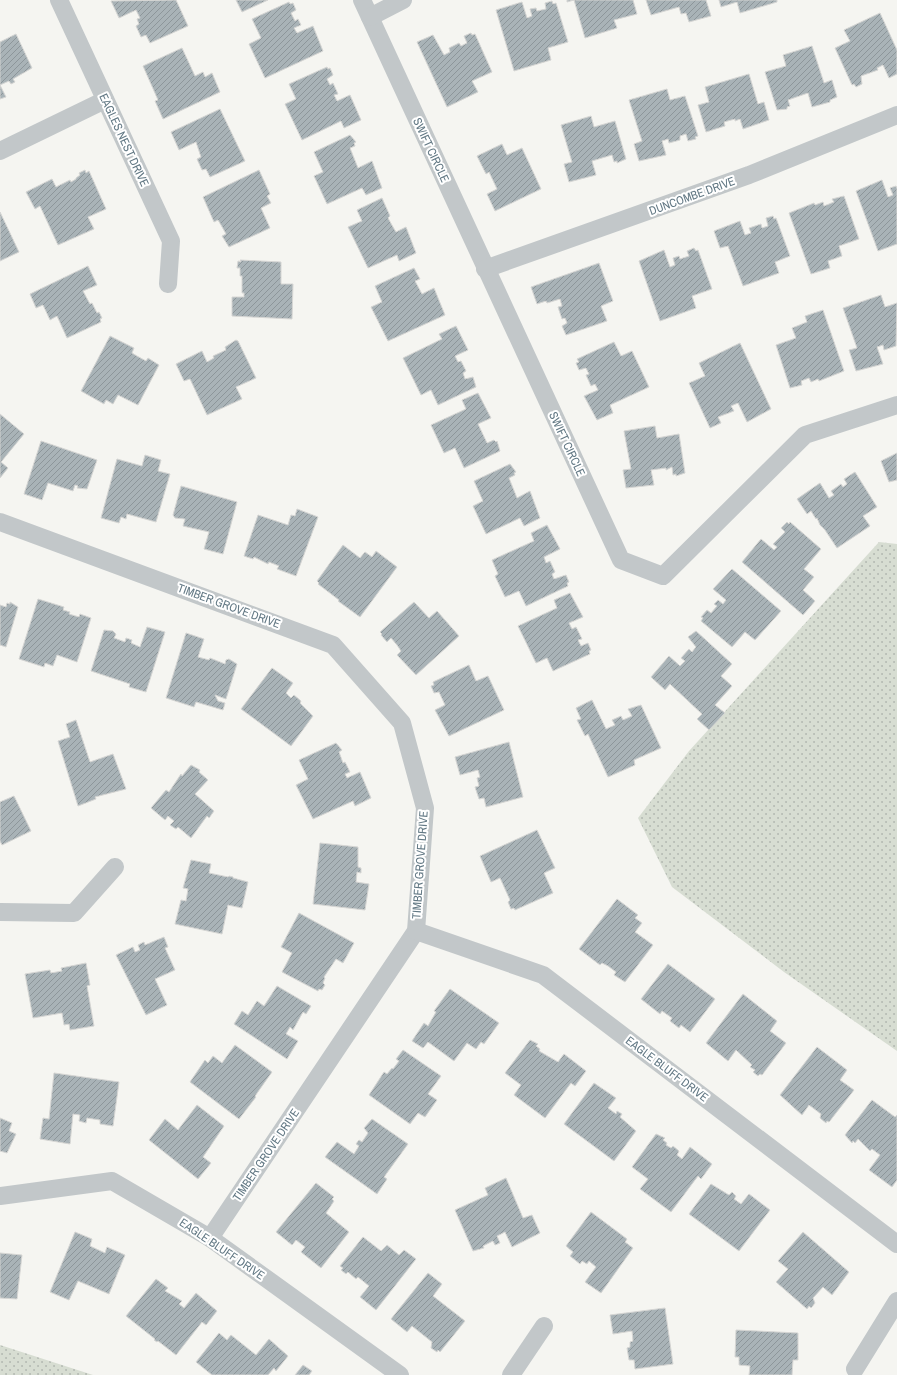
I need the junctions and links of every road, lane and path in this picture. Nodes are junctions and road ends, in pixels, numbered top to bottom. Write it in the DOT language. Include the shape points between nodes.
graph roads {
  1 [pos="59,0"];
  2 [pos="362,0"];
  3 [pos="403,0"];
  4 [pos="370,17"];
  5 [pos="105,100"];
  6 [pos="897,115"];
  7 [pos="0,150"];
  8 [pos="485,269"];
  9 [pos="168,284"];
  10 [pos="897,405"];
  11 [pos="0,522"];
  12 [pos="115,867"];
  13 [pos="0,912"];
  14 [pos="416,931"];
  15 [pos="0,1196"];
  16 [pos="210,1238"];
  17 [pos="897,1244"];
  18 [pos="897,1301"];
  19 [pos="544,1326"];
  20 [pos="855,1369"];
  21 [pos="400,1375"];
  22 [pos="511,1375"];
  1 -- 5 [label="street, EAGLES NEST DRIVE"];
  2 -- 4 [label="street, SWIFT CIRCLE"];
  3 -- 4 [label="street"];
  4 -- 8 [label="street, SWIFT CIRCLE"];
  5 -- 7 [label="street"];
  5 -- 9 [label="street, EAGLES NEST DRIVE" via="172,240"];
  6 -- 8 [label="street, DUNCOMBE DRIVE" via="749,175"];
  8 -- 10 [label="street, SWIFT CIRCLE" via="621,560 663,576 805,435"];
  11 -- 14 [label="street, TIMBER GROVE DRIVE" via="333,644 402,723 425,808"];
  12 -- 13 [label="street" via="74,913"];
  14 -- 16 [label="street, TIMBER GROVE DRIVE"];
  14 -- 17 [label="street, EAGLE BLUFF DRIVE" via="544,975"];
  15 -- 16 [label="street, EAGLE BLUFF DRIVE" via="112,1181"];
  16 -- 21 [label="street, EAGLE BLUFF DRIVE"];
  18 -- 20 [label="street"];
  19 -- 22 [label="street"];
}
